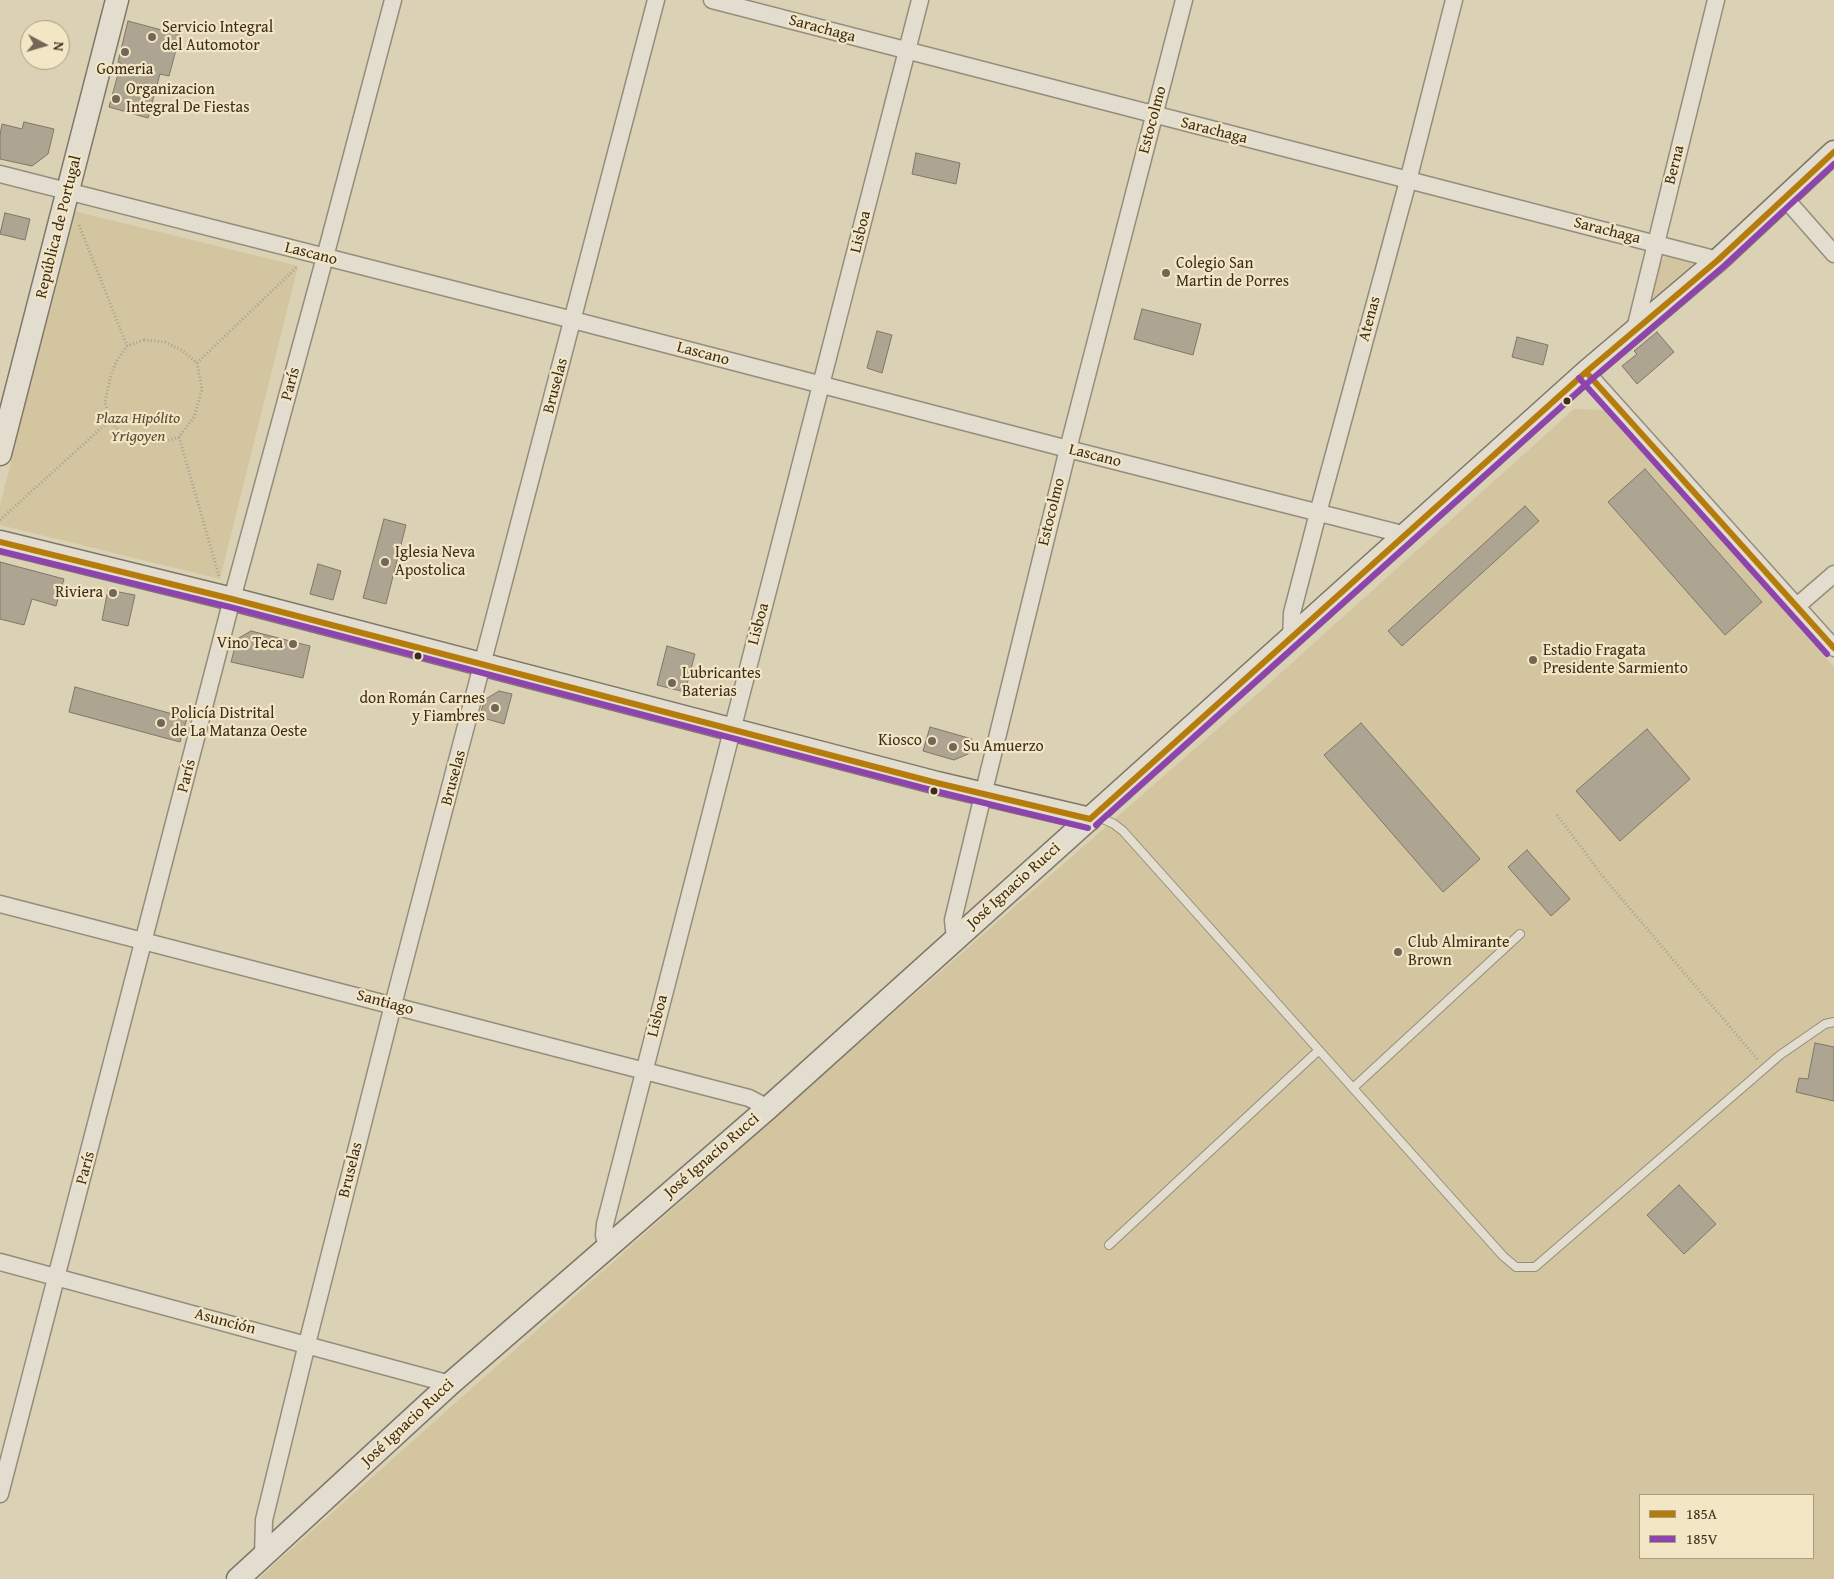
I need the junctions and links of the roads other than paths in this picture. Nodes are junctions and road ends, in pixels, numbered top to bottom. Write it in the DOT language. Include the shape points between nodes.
graph roads {
  1 [pos="117,0"];
  2 [pos="393,0"];
  3 [pos="656,0"];
  4 [pos="712,0"];
  5 [pos="920,0"];
  6 [pos="1184,0"];
  7 [pos="1454,0"];
  8 [pos="1716,0"];
  9 [pos="907,51"];
  10 [pos="1154,115"];
  11 [pos="1834,152"];
  12 [pos="0,174"];
  13 [pos="1408,181"];
  14 [pos="68,192"];
  15 [pos="1784,197"];
  16 [pos="1655,244"];
  17 [pos="1834,254"];
  18 [pos="325,257"];
  19 [pos="1718,260"];
  20 [pos="573,320"];
  21 [pos="1635,329"];
  22 [pos="1586,372"];
  23 [pos="822,385"];
  24 [pos="1068,449"];
  25 [pos="0,454"];
  26 [pos="1318,513"];
  27 [pos="1406,535"];
  28 [pos="0,542"];
  29 [pos="1834,574"];
  30 [pos="232,599"];
  31 [pos="1797,606"];
  32 [pos="1291,639"];
  33 [pos="1834,648"];
  34 [pos="484,664"];
  35 [pos="731,729"];
  36 [pos="983,795"];
  37 [pos="1090,819"];
  38 [pos="0,904"];
  39 [pos="1520,934"];
  40 [pos="955,939"];
  41 [pos="145,942"];
  42 [pos="393,1005"];
  43 [pos="1834,1022"];
  44 [pos="1319,1050"];
  45 [pos="643,1072"];
  46 [pos="1352,1088"];
  47 [pos="768,1108"];
  48 [pos="1109,1245"];
  49 [pos="607,1248"];
  50 [pos="0,1262"];
  51 [pos="58,1277"];
  52 [pos="307,1344"];
  53 [pos="450,1384"];
  54 [pos="0,1494"];
  55 [pos="263,1557"];
  56 [pos="238,1579"];
  1 -- 14 [label="street, República de Portugal"];
  2 -- 18 [label="street, París"];
  3 -- 20 [label="street, Bruselas"];
  4 -- 9 [label="street, Sarachaga"];
  5 -- 9 [label="street, Lisboa"];
  6 -- 10 [label="street, Estocolmo"];
  7 -- 13 [label="street, Atenas"];
  8 -- 16 [label="street, Berna"];
  9 -- 10 [label="street, Sarachaga"];
  9 -- 23 [label="street, Lisboa"];
  10 -- 13 [label="street, Sarachaga"];
  10 -- 24 [label="street, Estocolmo"];
  11 -- 15 [label="street, José Ignacio Rucci"];
  12 -- 14 [label="street, Lascano"];
  13 -- 16 [label="street, Sarachaga"];
  13 -- 26 [label="street, Atenas"];
  14 -- 18 [label="street, Lascano"];
  14 -- 25 [label="street, República de Portugal"];
  15 -- 17 [label="street"];
  15 -- 19 [label="street, José Ignacio Rucci"];
  16 -- 19 [label="street, Sarachaga"];
  16 -- 21 [label="street, Berna"];
  18 -- 20 [label="street, Lascano"];
  18 -- 30 [label="street, París"];
  19 -- 21 [label="street, José Ignacio Rucci"];
  20 -- 23 [label="street, Lascano"];
  20 -- 34 [label="street, Bruselas"];
  21 -- 22 [label="street, José Ignacio Rucci"];
  22 -- 27 [label="street, José Ignacio Rucci"];
  22 -- 31 [label="street"];
  23 -- 24 [label="street, Lascano"];
  23 -- 35 [label="street, Lisboa"];
  24 -- 26 [label="street, Lascano"];
  24 -- 36 [label="street, Estocolmo"];
  26 -- 27 [label="street, Lascano"];
  26 -- 32 [label="street, Atenas" via="1292,612"];
  27 -- 32 [label="street, José Ignacio Rucci"];
  28 -- 30 [label="street"];
  29 -- 31 [label="street"];
  30 -- 34 [label="street"];
  30 -- 41 [label="street, París"];
  31 -- 33 [label="street"];
  32 -- 37 [label="street, José Ignacio Rucci"];
  34 -- 35 [label="street"];
  34 -- 42 [label="street, Bruselas"];
  35 -- 36 [label="street"];
  35 -- 45 [label="street, Lisboa"];
  36 -- 37 [label="street"];
  36 -- 40 [label="street, Estocolmo" via="953,920"];
  37 -- 40 [label="street, José Ignacio Rucci"];
  37 -- 44 [label="lane" via="1103,819 1123,832"];
  38 -- 41 [label="street, Santiago"];
  39 -- 46 [label="lane"];
  40 -- 47 [label="street, José Ignacio Rucci"];
  41 -- 42 [label="street, Santiago"];
  41 -- 51 [label="street, París"];
  42 -- 45 [label="street, Santiago"];
  42 -- 52 [label="street, Bruselas"];
  43 -- 46 [label="lane" via="1825,1024 1780,1054 1535,1267 1516,1267 1503,1256"];
  44 -- 46 [label="lane"];
  44 -- 48 [label="lane"];
  45 -- 47 [label="street, Santiago" via="749,1098"];
  45 -- 49 [label="street, Lisboa" via="605,1224"];
  47 -- 49 [label="street, José Ignacio Rucci"];
  49 -- 53 [label="street, José Ignacio Rucci"];
  50 -- 51 [label="street, Asunción"];
  51 -- 52 [label="street, Asunción"];
  51 -- 54 [label="street, París"];
  52 -- 53 [label="street, Asunción"];
  52 -- 55 [label="street, Bruselas" via="264,1520"];
  53 -- 55 [label="street, José Ignacio Rucci"];
  55 -- 56 [label="street, José Ignacio Rucci"];
}
